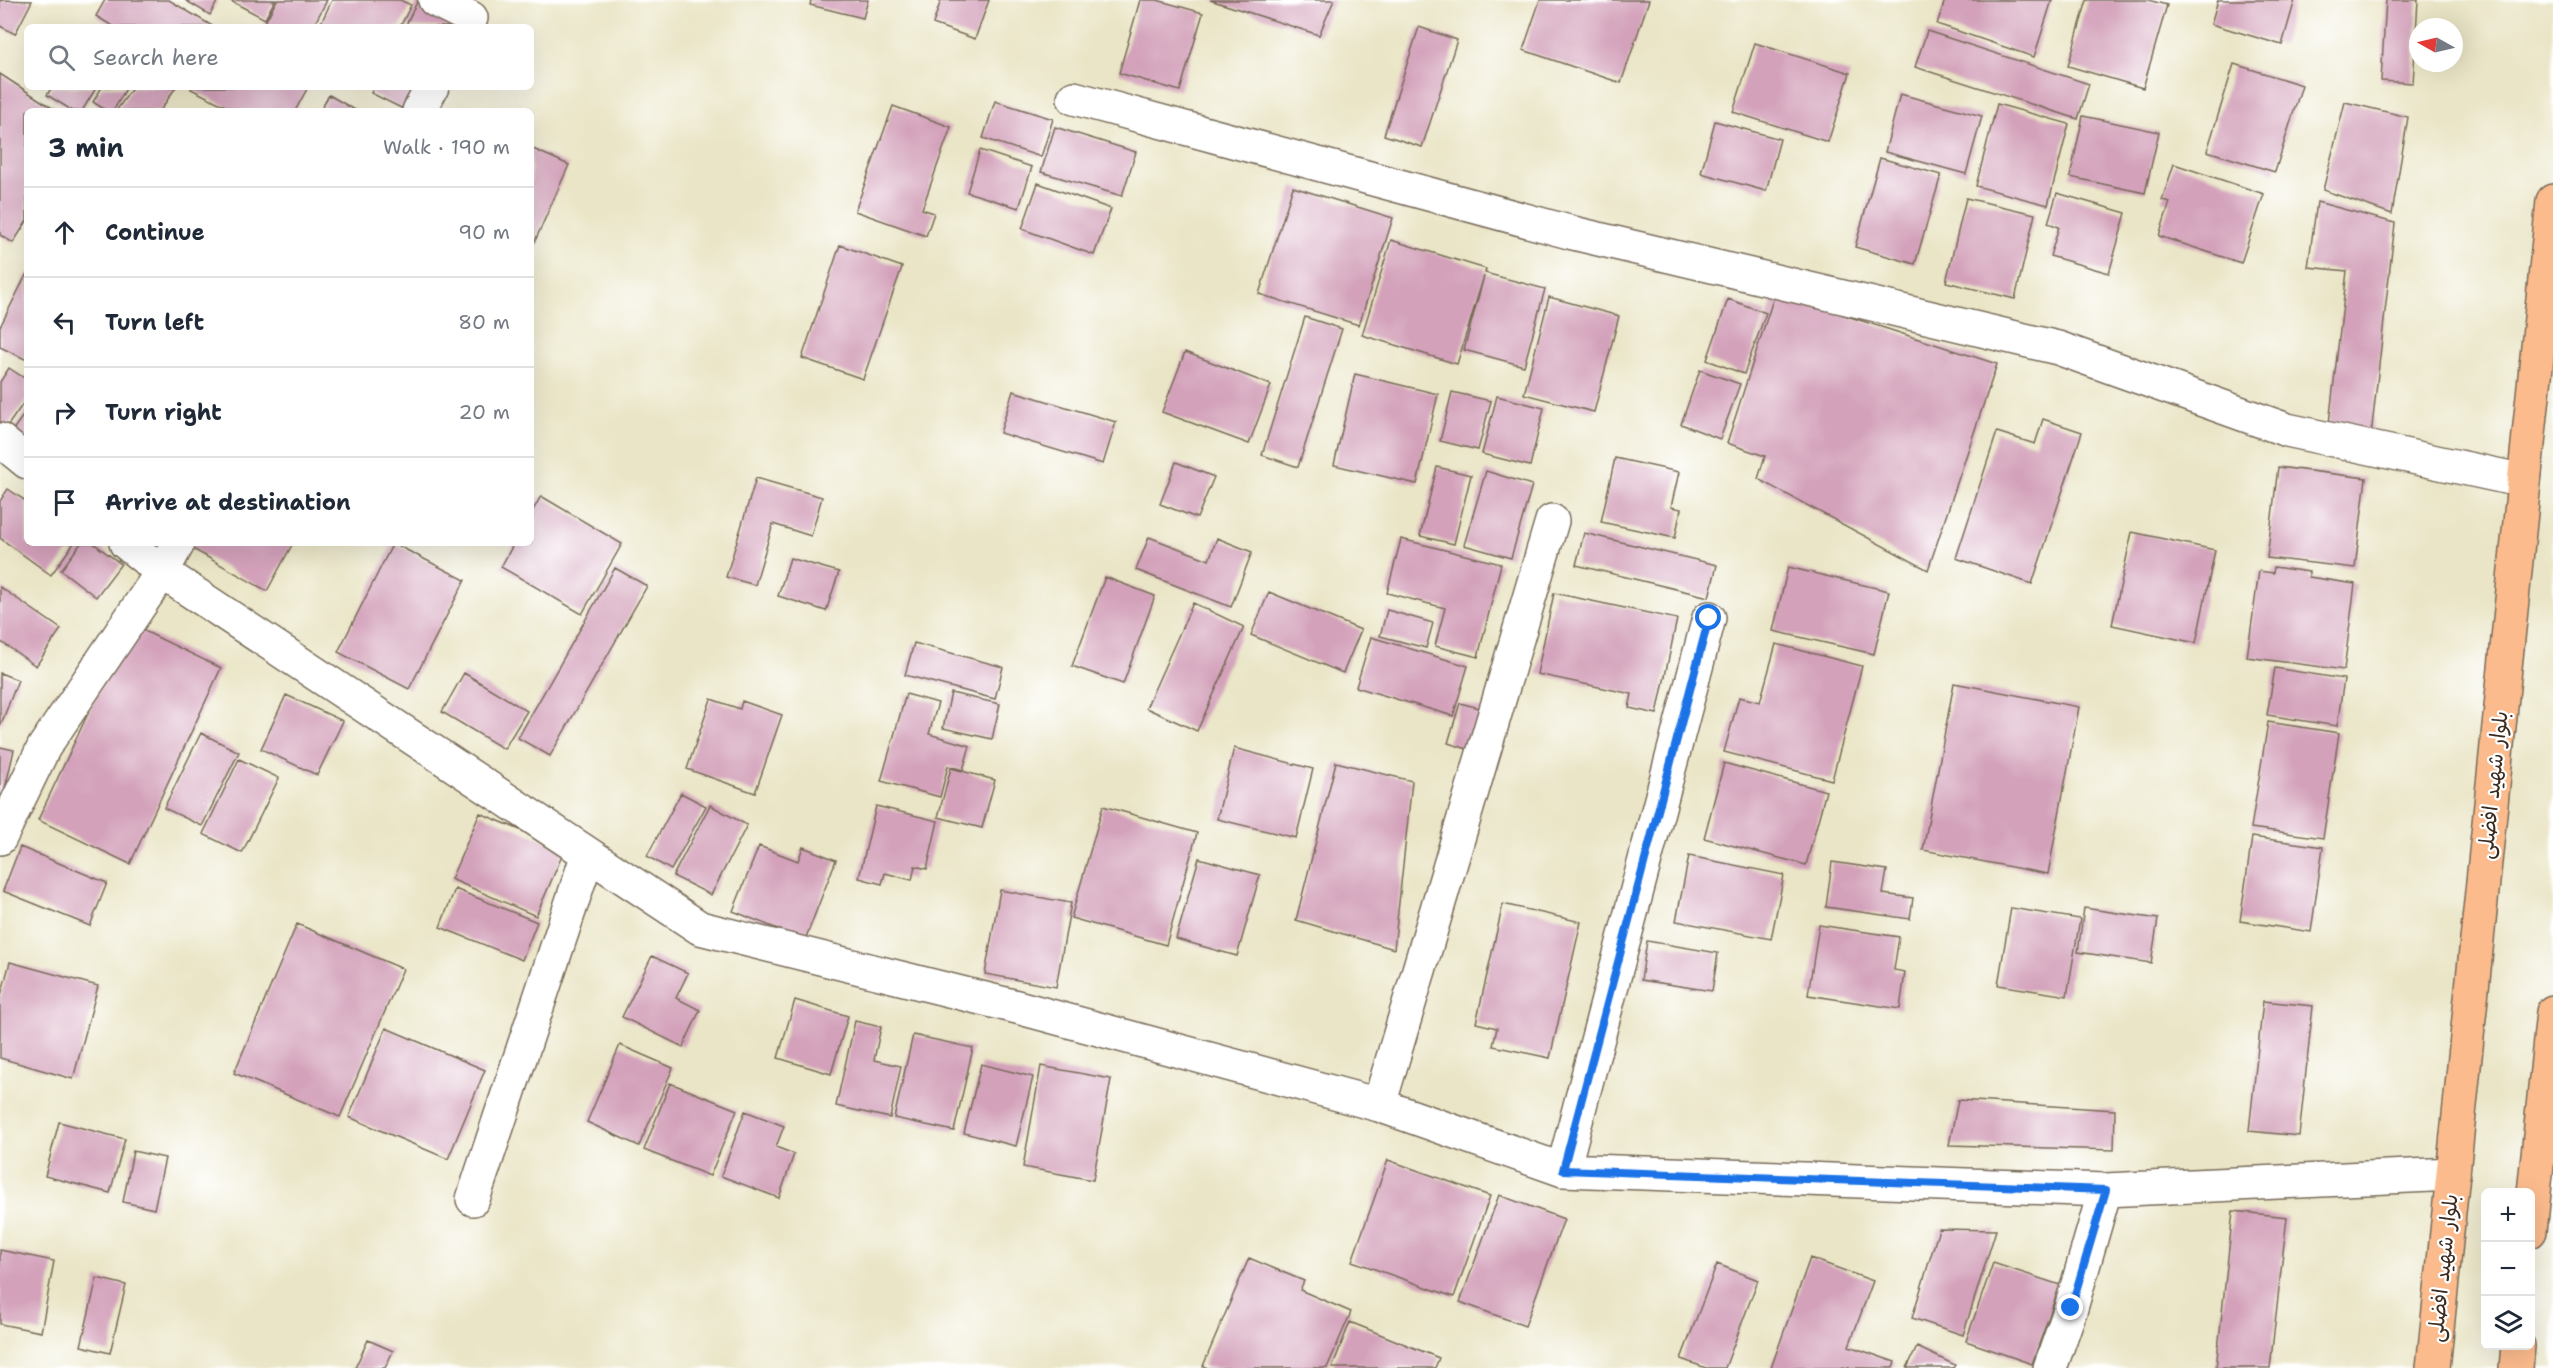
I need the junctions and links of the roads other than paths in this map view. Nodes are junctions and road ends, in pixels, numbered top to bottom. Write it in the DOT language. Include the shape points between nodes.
graph roads {
  1 [pos="435,0"];
  2 [pos="472,15"];
  3 [pos="430,90"];
  4 [pos="1074,99"];
  5 [pos="421,108"];
  6 [pos="2553,201"];
  7 [pos="0,440"];
  8 [pos="24,460"];
  9 [pos="2524,481"];
  10 [pos="1552,521"];
  11 [pos="130,546"];
  12 [pos="176,546"];
  13 [pos="162,572"];
  14 [pos="1709,618"];
  15 [pos="0,838"];
  16 [pos="588,854"];
  17 [pos="2553,1012"];
  18 [pos="1379,1105"];
  19 [pos="1563,1170"];
  20 [pos="2545,1170"];
  21 [pos="2453,1174"];
  22 [pos="2106,1190"];
  23 [pos="473,1199"];
  24 [pos="2535,1211"];
  25 [pos="2518,1350"];
  26 [pos="2050,1368"];
  27 [pos="2433,1368"];
  28 [pos="2516,1368"];
  1 -- 2 [label="street"];
  3 -- 5 [label="street"];
  4 -- 9 [label="street" via="1569,232 2058,348 2287,430"];
  6 -- 9 [label="main road, بلوار شهید افضلی"];
  7 -- 8 [label="street"];
  9 -- 21 [label="main road, بلوار شهید افضلی"];
  10 -- 18 [label="street"];
  11 -- 13 [label="street"];
  12 -- 13 [label="street"];
  13 -- 15 [label="street" via="44,747"];
  13 -- 16 [label="street"];
  14 -- 19 [label="street"];
  16 -- 18 [label="street" via="700,927 1017,1007"];
  16 -- 23 [label="street"];
  17 -- 20 [label="main road"];
  18 -- 19 [label="street"];
  19 -- 22 [label="street"];
  20 -- 24 [label="main road"];
  21 -- 22 [label="street"];
  21 -- 27 [label="main road, بلوار شهید افضلی"];
  22 -- 26 [label="street"];
  25 -- 28 [label="main road"];
}
